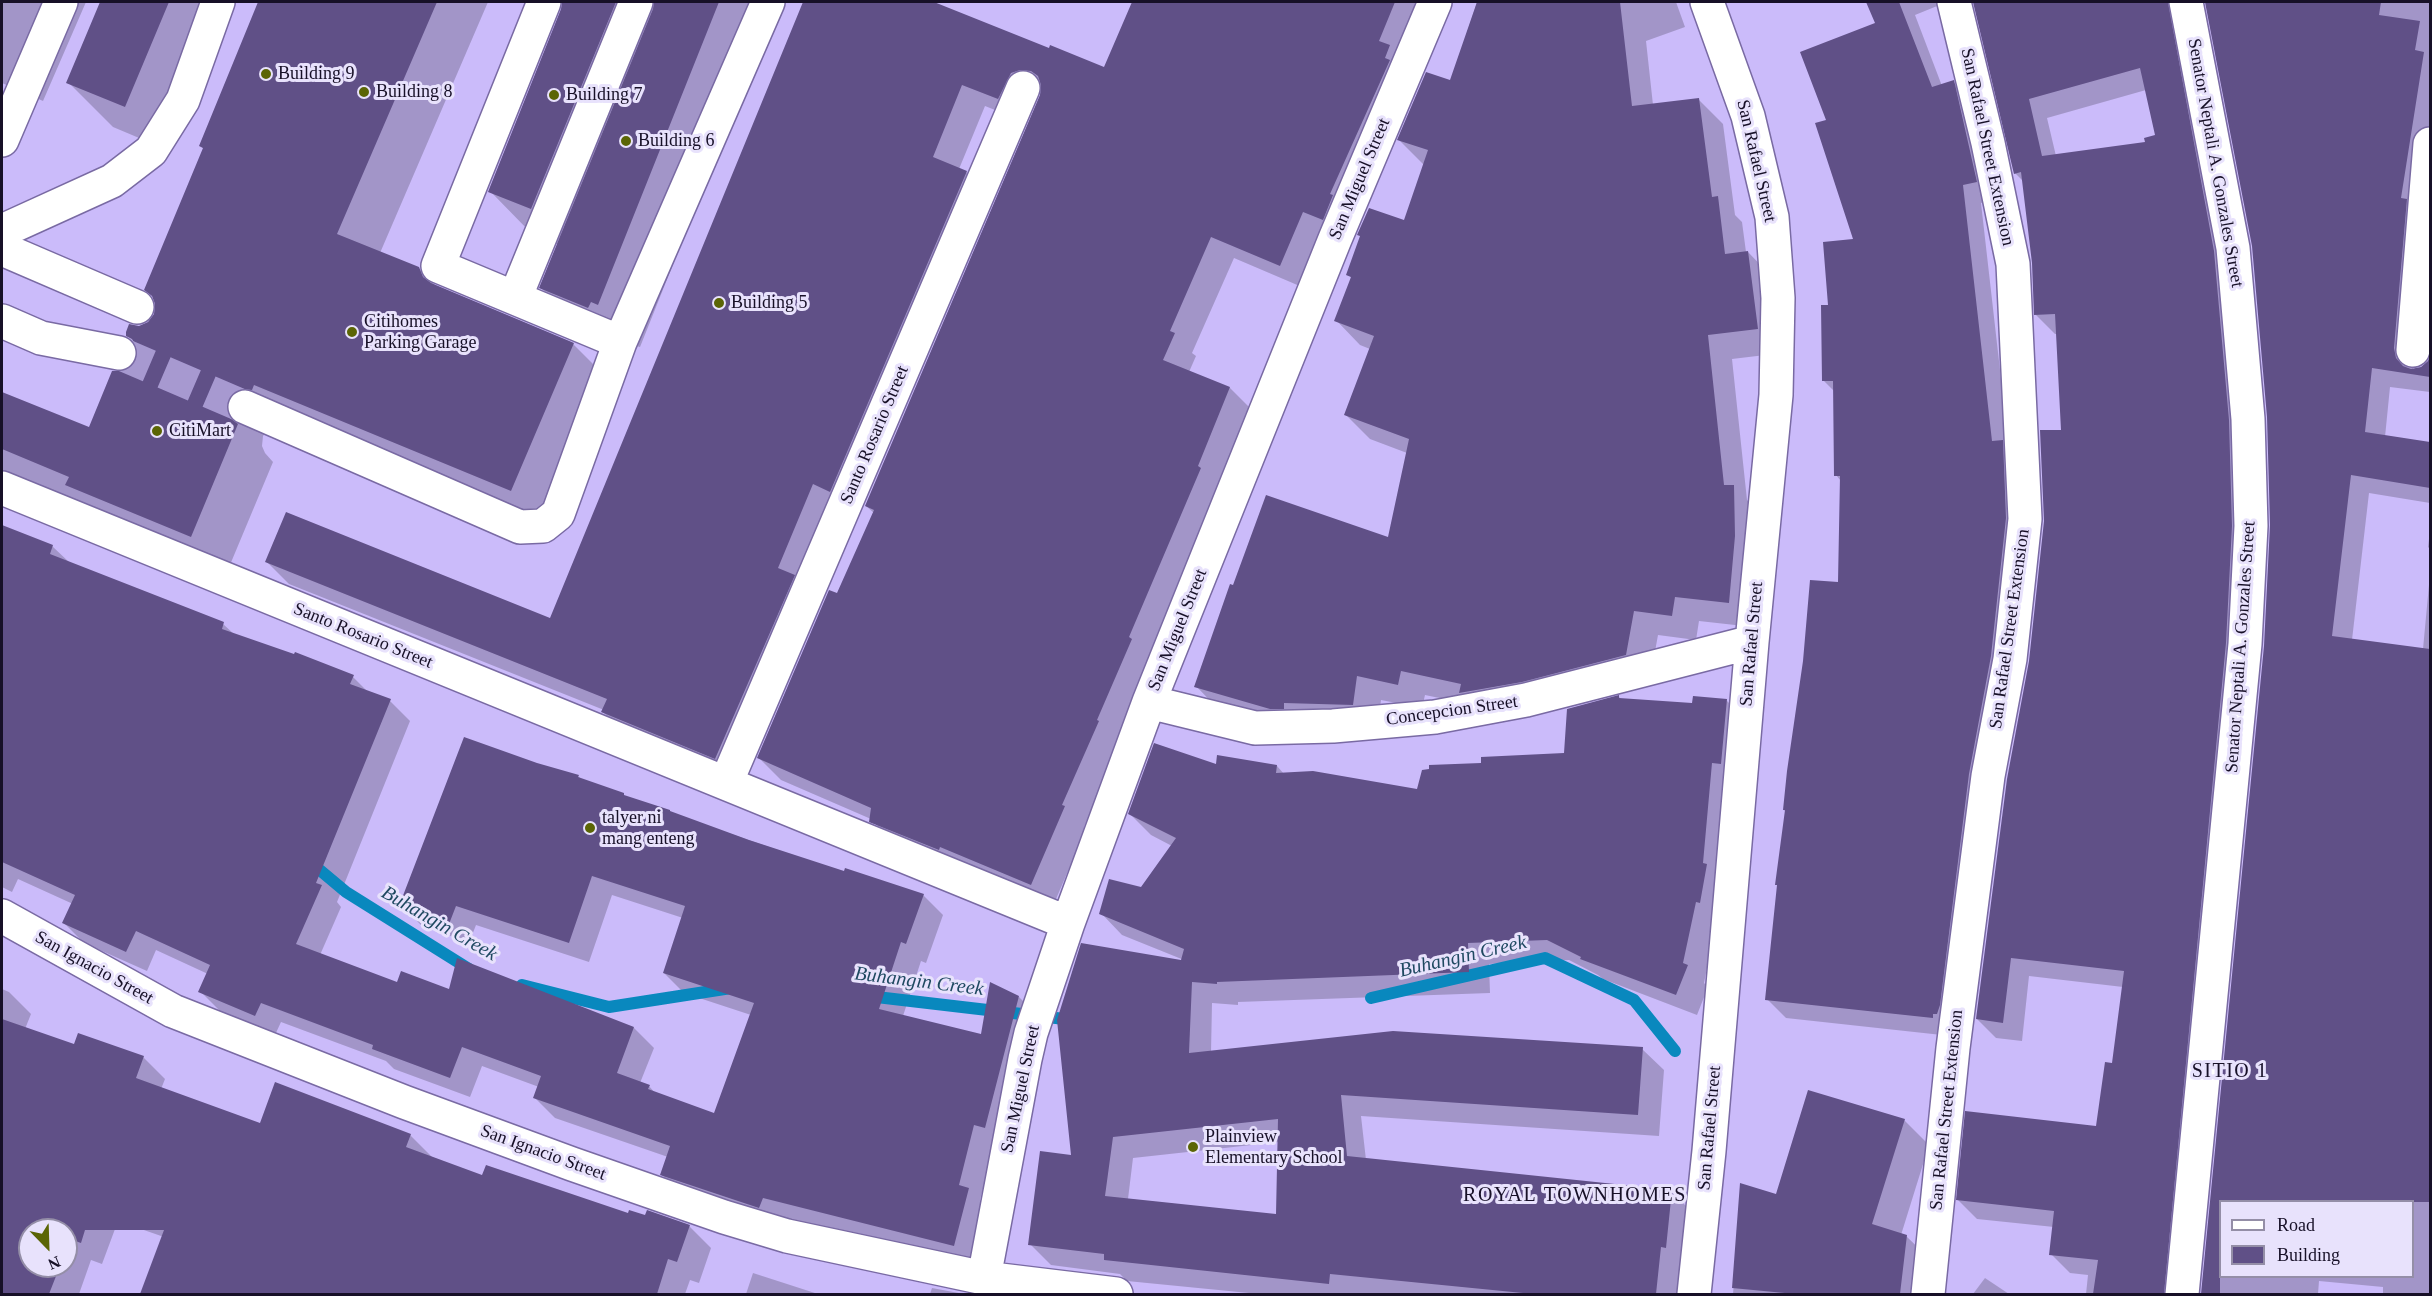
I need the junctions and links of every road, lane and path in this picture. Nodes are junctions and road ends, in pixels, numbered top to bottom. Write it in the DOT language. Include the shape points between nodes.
graph roads {
  1 [pos="61,2"];
  2 [pos="218,2"];
  3 [pos="544,2"];
  4 [pos="636,2"];
  5 [pos="768,2"];
  6 [pos="1435,2"];
  7 [pos="1707,2"];
  8 [pos="1954,2"];
  9 [pos="2186,2"];
  10 [pos="1023,88"];
  11 [pos="2,140"];
  12 [pos="2430,144"];
  13 [pos="2,231"];
  14 [pos="2,249"];
  15 [pos="515,298"];
  16 [pos="137,307"];
  17 [pos="2,321"];
  18 [pos="620,342"];
  19 [pos="2413,350"];
  20 [pos="119,353"];
  21 [pos="245,407"];
  22 [pos="2,488"];
  23 [pos="1752,642"];
  24 [pos="1149,702"];
  25 [pos="726,783"];
  26 [pos="2,916"];
  27 [pos="1068,923"];
  28 [pos="984,1278"];
  29 [pos="1116,1294"];
  30 [pos="1694,1294"];
  31 [pos="1928,1294"];
  32 [pos="2182,1294"];
  1 -- 11 [label="street"];
  2 -- 13 [label="street" via="183,100 151,151 112,181"];
  3 -- 15 [label="street" via="438,266"];
  4 -- 15 [label="street"];
  5 -- 18 [label="street"];
  6 -- 24 [label="street, San Miguel Street"];
  7 -- 23 [label="street, San Rafael Street" via="1748,116 1772,217 1778,298 1776,395"];
  8 -- 31 [label="street, San Rafael Street Extension" via="2013,264 2025,519 2010,659 1988,776 1953,1048"];
  9 -- 32 [label="street, Senator Neptali A. Gonzales Street" via="2233,248 2248,419 2251,526 2245,644"];
  10 -- 25 [label="street, Santo Rosario Street"];
  12 -- 19 [label="street"];
  14 -- 16 [label="street"];
  15 -- 18 [label="street"];
  17 -- 20 [label="street" via="41,338"];
  18 -- 21 [label="street" via="558,513 543,526 520,527"];
  22 -- 25 [label="street, Santo Rosario Street"];
  23 -- 24 [label="street, Concepcion Street" via="1526,700 1435,717 1255,728"];
  23 -- 30 [label="street, San Rafael Street"];
  24 -- 27 [label="street, San Miguel Street"];
  25 -- 27 [label="street, Santo Rosario Street"];
  26 -- 28 [label="street, San Ignacio Street" via="173,1011 572,1164 787,1236"];
  27 -- 28 [label="street, San Miguel Street" via="1031,1033"];
  28 -- 29 [label="street, San Ignacio Street"];
}
